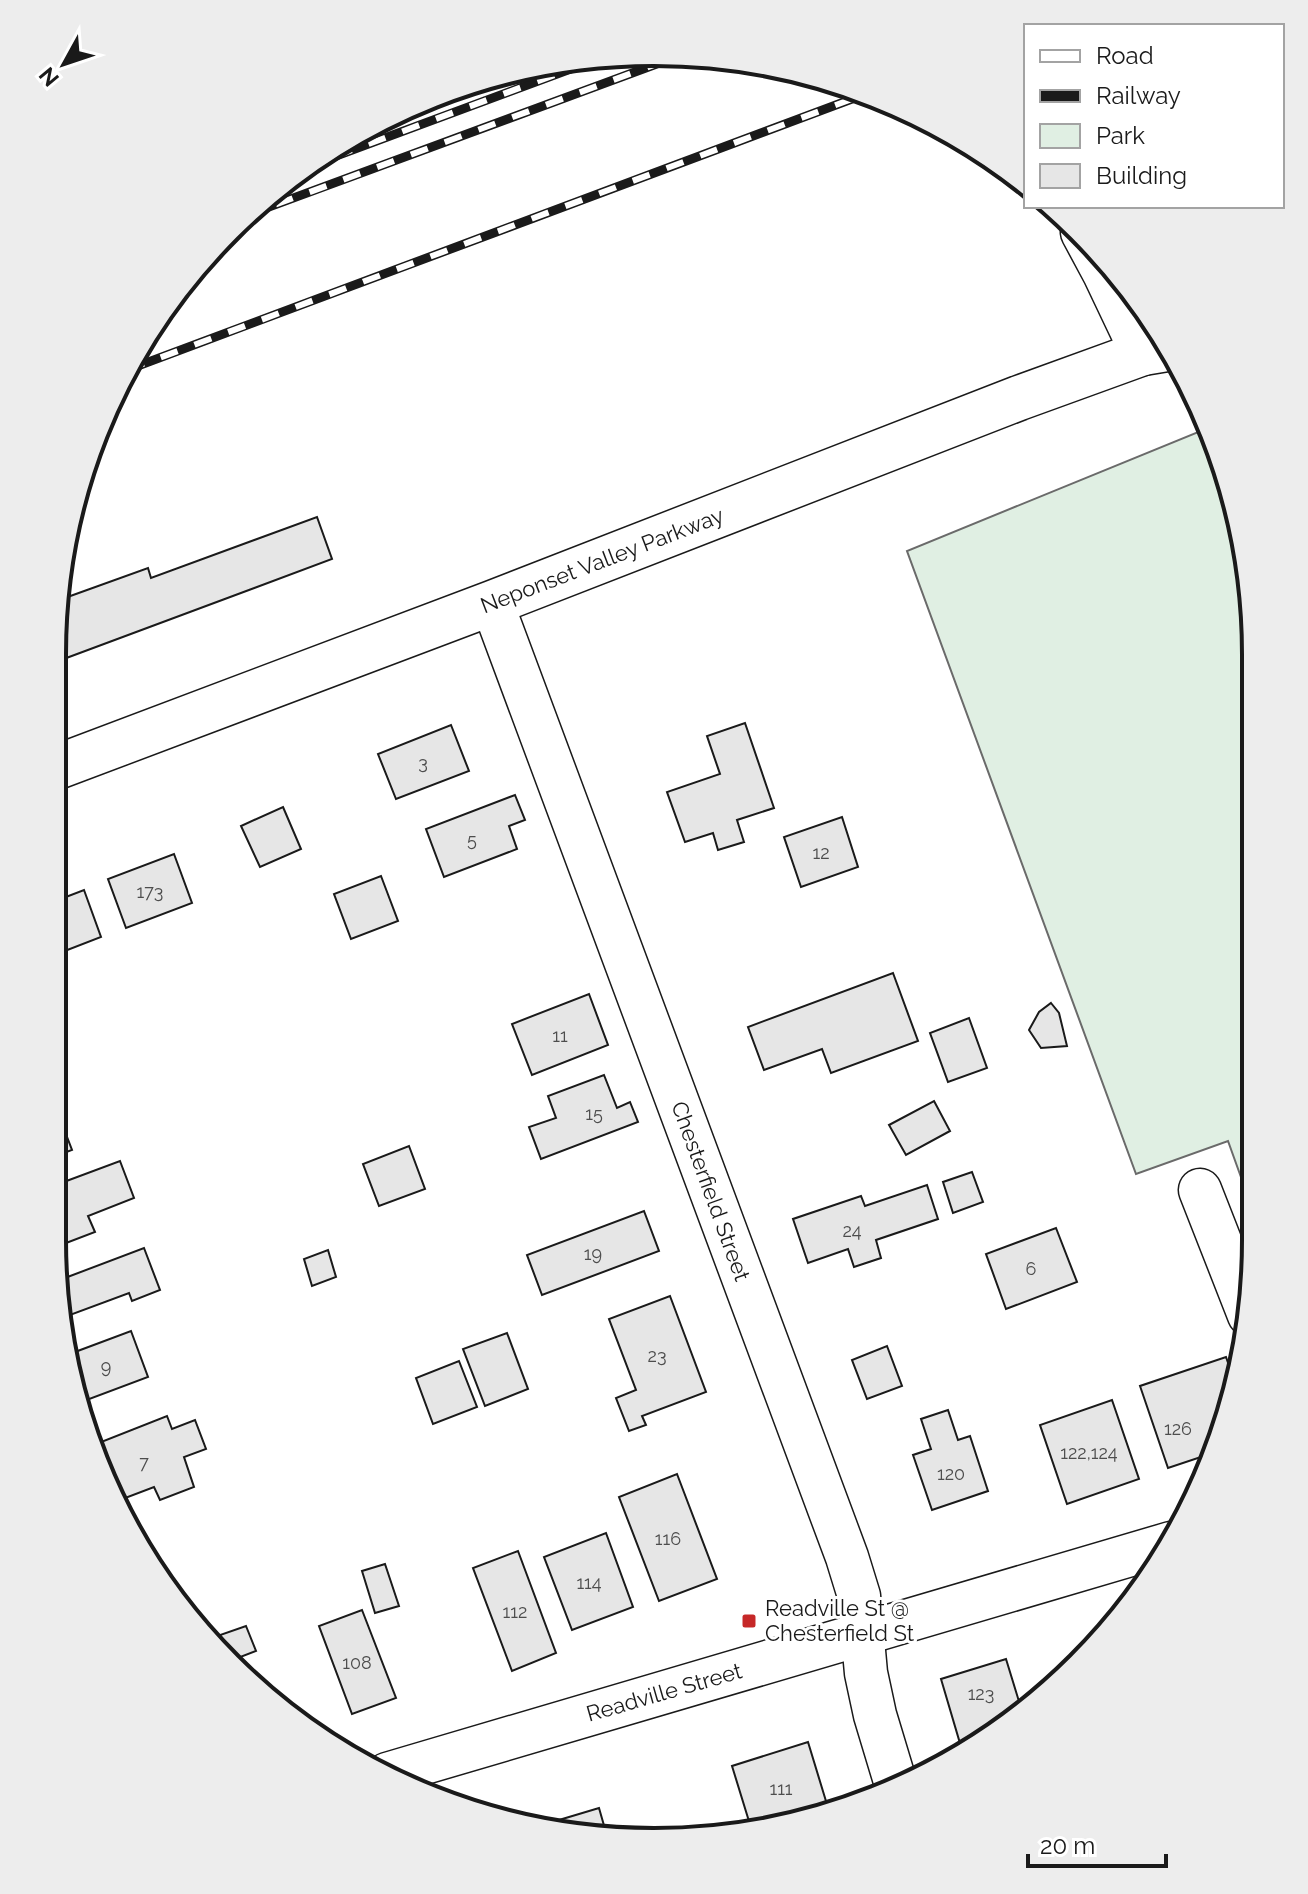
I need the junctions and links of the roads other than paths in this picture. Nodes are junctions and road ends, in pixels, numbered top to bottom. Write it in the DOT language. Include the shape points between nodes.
graph roads {
  1 [pos="1119,294"];
  2 [pos="1155,351"];
  3 [pos="492,603"];
  4 [pos="66,764"];
  5 [pos="1200,1190"];
  6 [pos="1240,1291"];
  7 [pos="1155,1548"];
  8 [pos="863,1634"];
  9 [pos="401,1770"];
  10 [pos="893,1776"];
  1 -- 2 [label="main road"];
  2 -- 3 [label="main road, Neponset Valley Parkway" via="1004,404"];
  3 -- 4 [label="main road, Neponset Valley Parkway"];
  3 -- 8 [label="street, Chesterfield Street" via="847,1557"];
  5 -- 6 [label="street"];
  7 -- 8 [label="street, Readville Street"];
  8 -- 9 [label="street, Readville Street"];
  8 -- 10 [label="street, Chesterfield Street" via="866,1673"];
}
